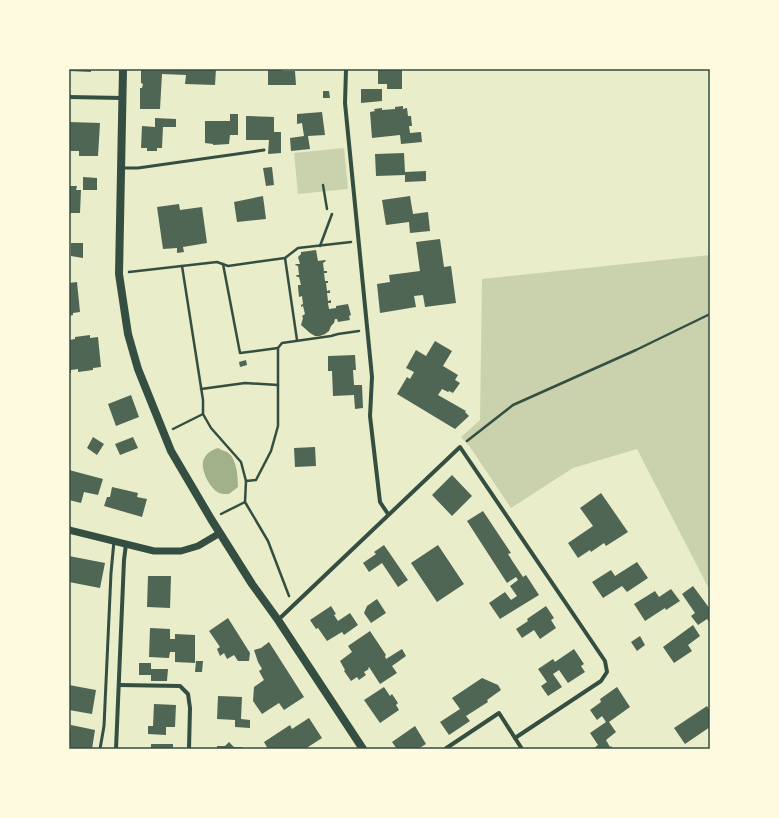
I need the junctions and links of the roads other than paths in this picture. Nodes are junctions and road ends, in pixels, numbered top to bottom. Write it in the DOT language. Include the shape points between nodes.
graph roads {
  1 [pos="123,69"];
  2 [pos="346,69"];
  3 [pos="69,97"];
  4 [pos="122,98"];
  5 [pos="264,150"];
  6 [pos="121,168"];
  7 [pos="388,514"];
  8 [pos="69,530"];
  9 [pos="220,533"];
  10 [pos="114,541"];
  11 [pos="126,544"];
  12 [pos="278,620"];
  13 [pos="118,685"];
  14 [pos="515,738"];
  15 [pos="100,749"];
  16 [pos="116,749"];
  17 [pos="189,749"];
  18 [pos="363,749"];
  19 [pos="445,749"];
  20 [pos="522,749"];
  1 -- 4 [label="main road"];
  2 -- 7 [label="street" via="345,103 372,377 370,416 380,502"];
  3 -- 4 [label="street"];
  4 -- 6 [label="main road"];
  5 -- 6 [label="lane" via="138,168"];
  6 -- 9 [label="main road" via="119,274 128,334 138,369 171,451"];
  7 -- 12 [label="street"];
  7 -- 14 [label="street" via="460,447 605,661 607,672 601,681"];
  8 -- 10 [label="street"];
  9 -- 11 [label="street" via="198,546 181,551 154,551"];
  9 -- 12 [label="main road"];
  10 -- 11 [label="street"];
  10 -- 15 [label="lane" via="104,726"];
  11 -- 13 [label="street"];
  12 -- 18 [label="main road"];
  13 -- 16 [label="street"];
  13 -- 17 [label="street" via="180,686 188,694"];
  14 -- 19 [label="street" via="499,713"];
  14 -- 20 [label="street"];
}
